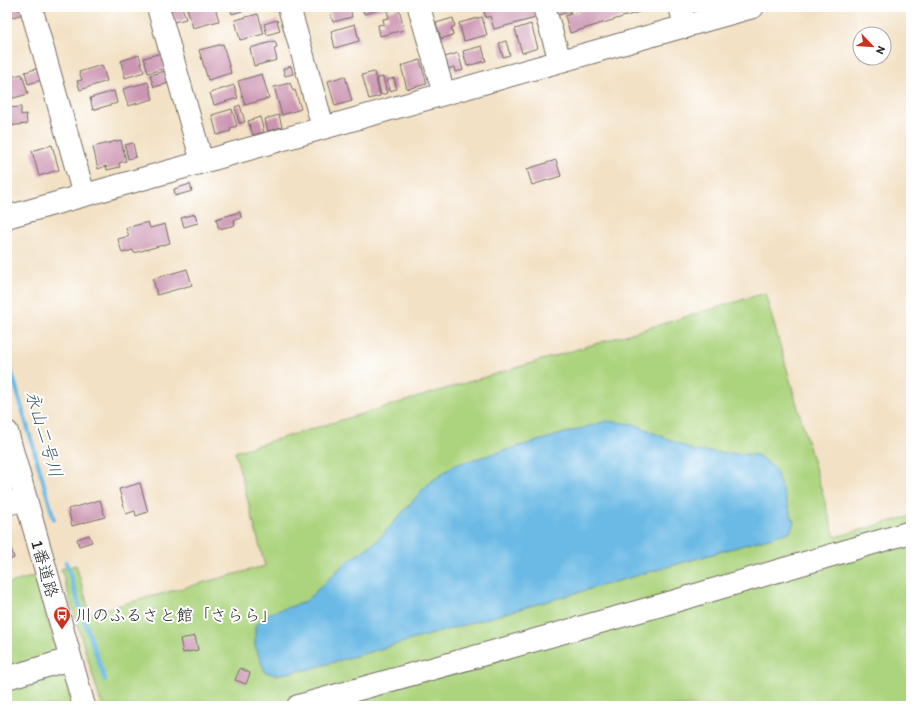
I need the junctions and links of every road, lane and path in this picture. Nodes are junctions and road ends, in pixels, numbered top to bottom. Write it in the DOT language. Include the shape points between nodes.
graph roads {
  1 [pos="31,7"];
  2 [pos="158,7"];
  3 [pos="289,7"];
  4 [pos="419,7"];
  5 [pos="544,7"];
  6 [pos="753,7"];
  7 [pos="683,17"];
  8 [pos="560,61"];
  9 [pos="444,94"];
  10 [pos="324,127"];
  11 [pos="202,162"];
  12 [pos="84,195"];
  13 [pos="7,217"];
  14 [pos="7,432"];
  15 [pos="16,502"];
  16 [pos="911,532"];
  17 [pos="70,659"];
  18 [pos="7,678"];
  19 [pos="84,706"];
  20 [pos="298,706"];
  1 -- 12 [label="street"];
  2 -- 11 [label="street"];
  3 -- 10 [label="street"];
  4 -- 9 [label="street"];
  5 -- 8 [label="street"];
  6 -- 7 [label="street"];
  7 -- 8 [label="street"];
  8 -- 9 [label="street"];
  9 -- 10 [label="street"];
  10 -- 11 [label="street"];
  11 -- 12 [label="street"];
  12 -- 13 [label="street"];
  14 -- 15 [label="street, 1番道路"];
  15 -- 17 [label="street, 1番道路"];
  16 -- 20 [label="street" via="665,604"];
  17 -- 18 [label="street"];
  17 -- 19 [label="street, 1番道路"];
}
